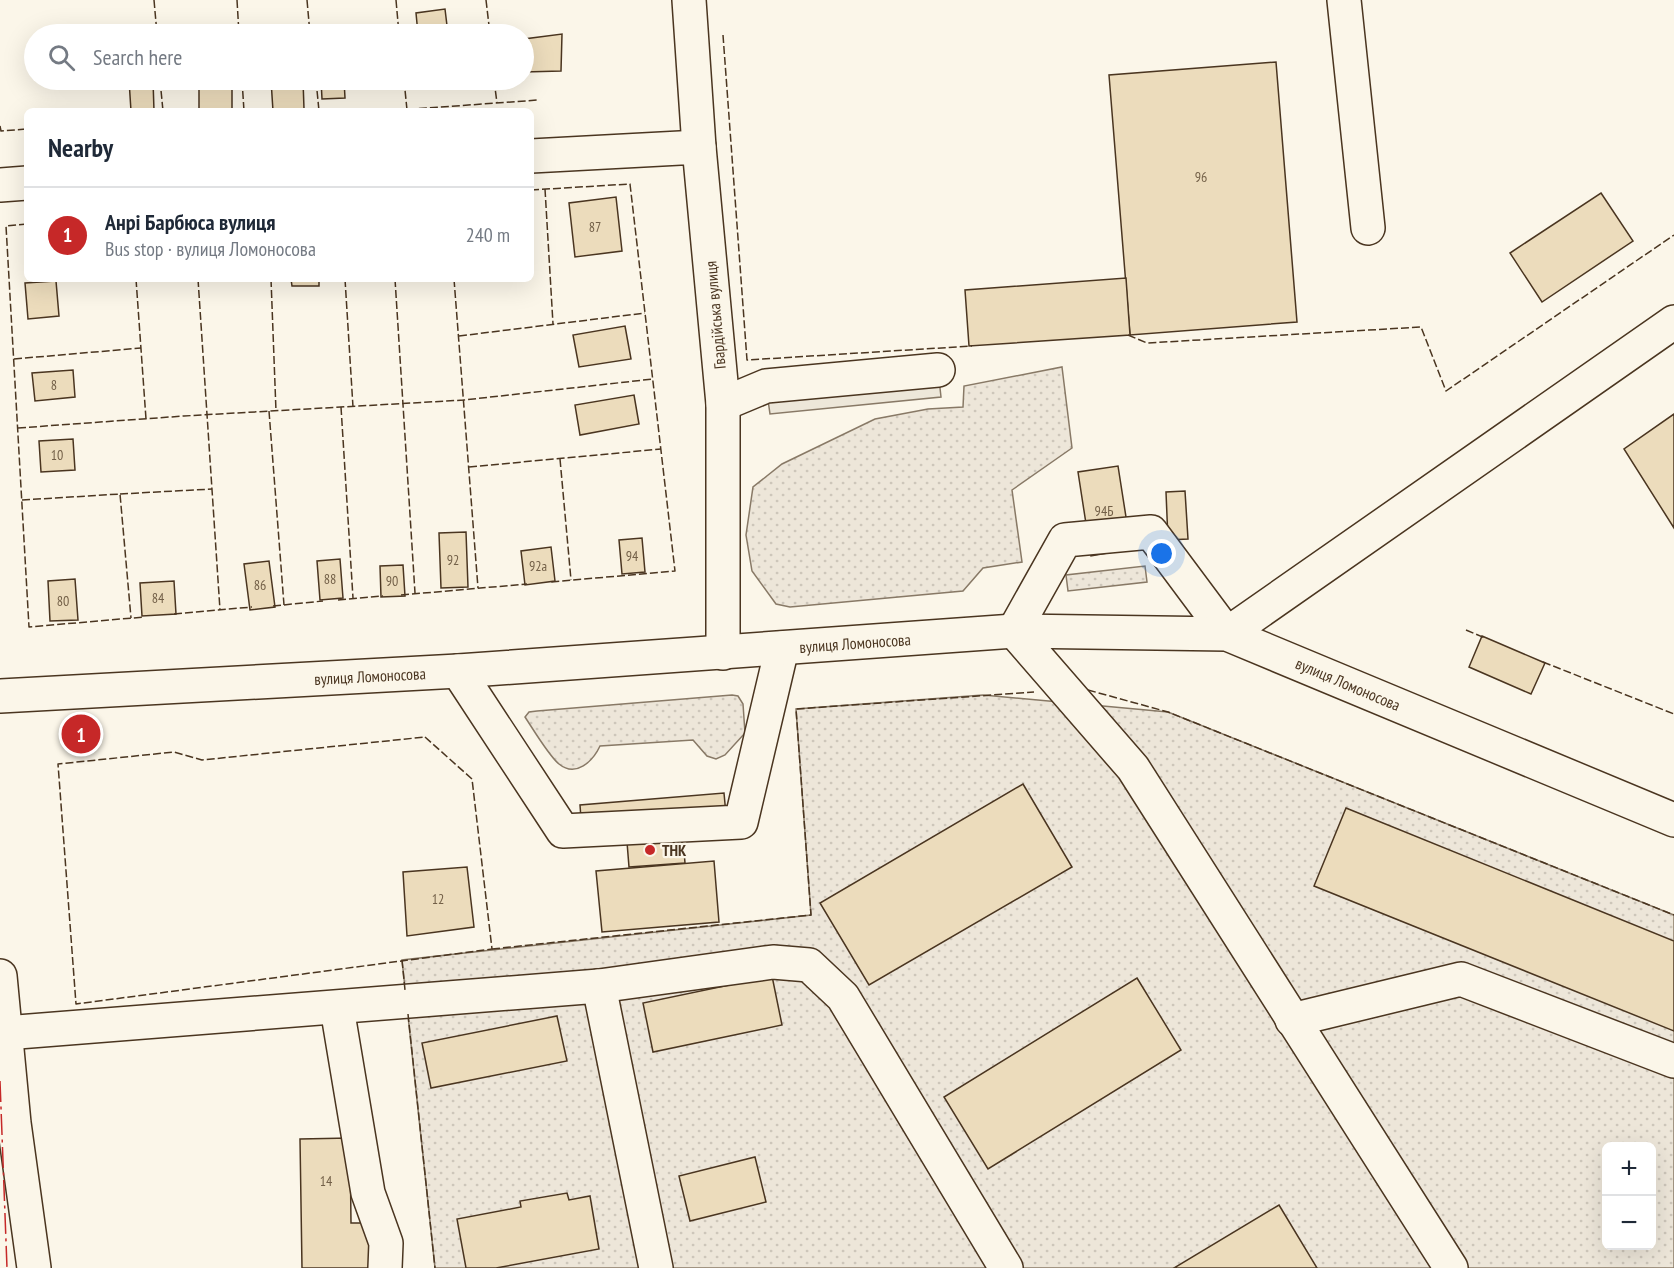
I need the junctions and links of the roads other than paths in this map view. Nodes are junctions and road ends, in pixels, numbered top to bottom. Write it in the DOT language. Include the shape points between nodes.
graph roads {
  1 [pos="689,0"];
  2 [pos="1349,1"];
  3 [pos="699,147"];
  4 [pos="534,156"];
  5 [pos="24,183"];
  6 [pos="0,185"];
  7 [pos="1368,228"];
  8 [pos="1674,322"];
  9 [pos="938,370"];
  10 [pos="723,404"];
  11 [pos="1014,631"];
  12 [pos="1227,634"];
  13 [pos="782,648"];
  14 [pos="723,653"];
  15 [pos="458,671"];
  16 [pos="0,696"];
  17 [pos="1674,819"];
  18 [pos="0,976"];
  19 [pos="599,986"];
  20 [pos="337,1008"];
  21 [pos="1293,1020"];
  22 [pos="5,1033"];
  23 [pos="1674,1061"];
  24 [pos="7,1124"];
  25 [pos="34,1268"];
  26 [pos="385,1268"];
  27 [pos="656,1268"];
  28 [pos="1006,1268"];
  29 [pos="1451,1268"];
  1 -- 3 [label="main road, Гвардійська вулиця"];
  2 -- 7 [label="main road"];
  3 -- 4 [label="main road"];
  3 -- 10 [label="main road, Гвардійська вулиця"];
  5 -- 6 [label="main road"];
  8 -- 12 [label="main road"];
  9 -- 10 [label="main road" via="766,386"];
  10 -- 14 [label="main road, Гвардійська вулиця"];
  11 -- 12 [label="main road, вулиця Ломоносова"];
  11 -- 12 [label="main road" via="1065,540 1151,532"];
  11 -- 13 [label="main road, вулиця Ломоносова"];
  11 -- 21 [label="main road" via="1133,768"];
  12 -- 17 [label="main road, вулиця Ломоносова"];
  13 -- 14 [label="main road, вулиця Ломоносова"];
  13 -- 15 [label="main road" via="741,822 563,831"];
  14 -- 15 [label="main road, вулиця Ломоносова"];
  15 -- 16 [label="main road, вулиця Ломоносова"];
  18 -- 22 [label="main road"];
  19 -- 20 [label="main road"];
  19 -- 27 [label="main road"];
  19 -- 28 [label="main road" via="772,962 810,965 843,997"];
  20 -- 22 [label="main road"];
  20 -- 26 [label="main road" via="368,1193 386,1243"];
  21 -- 23 [label="main road" via="1461,979"];
  21 -- 29 [label="main road"];
  22 -- 24 [label="main road"];
  24 -- 25 [label="main road"];
}
